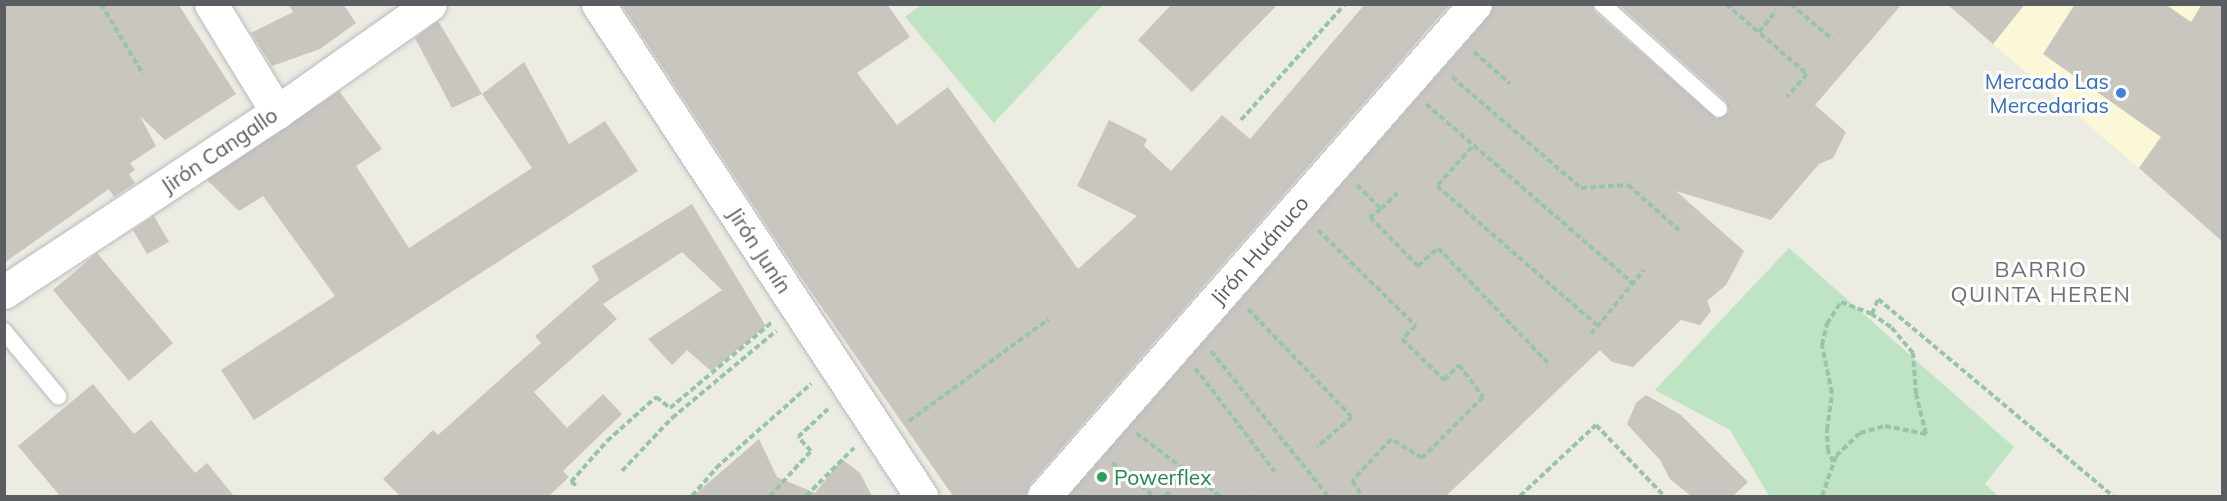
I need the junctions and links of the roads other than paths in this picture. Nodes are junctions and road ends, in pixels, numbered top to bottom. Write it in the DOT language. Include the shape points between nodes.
graph roads {
  1 [pos="211,4"];
  2 [pos="430,4"];
  3 [pos="598,4"];
  4 [pos="1475,4"];
  5 [pos="1602,4"];
  6 [pos="1719,109"];
  7 [pos="277,112"];
  8 [pos="4,292"];
  9 [pos="4,331"];
  10 [pos="58,396"];
  11 [pos="921,496"];
  12 [pos="1044,496"];
  1 -- 7 [label="street"];
  2 -- 7 [label="street, Jirón Cangallo"];
  3 -- 11 [label="street, Jirón Junín"];
  4 -- 12 [label="street, Jirón Huánuco"];
  5 -- 6 [label="lane"];
  7 -- 8 [label="street, Jirón Cangallo"];
  9 -- 10 [label="lane"];
}
